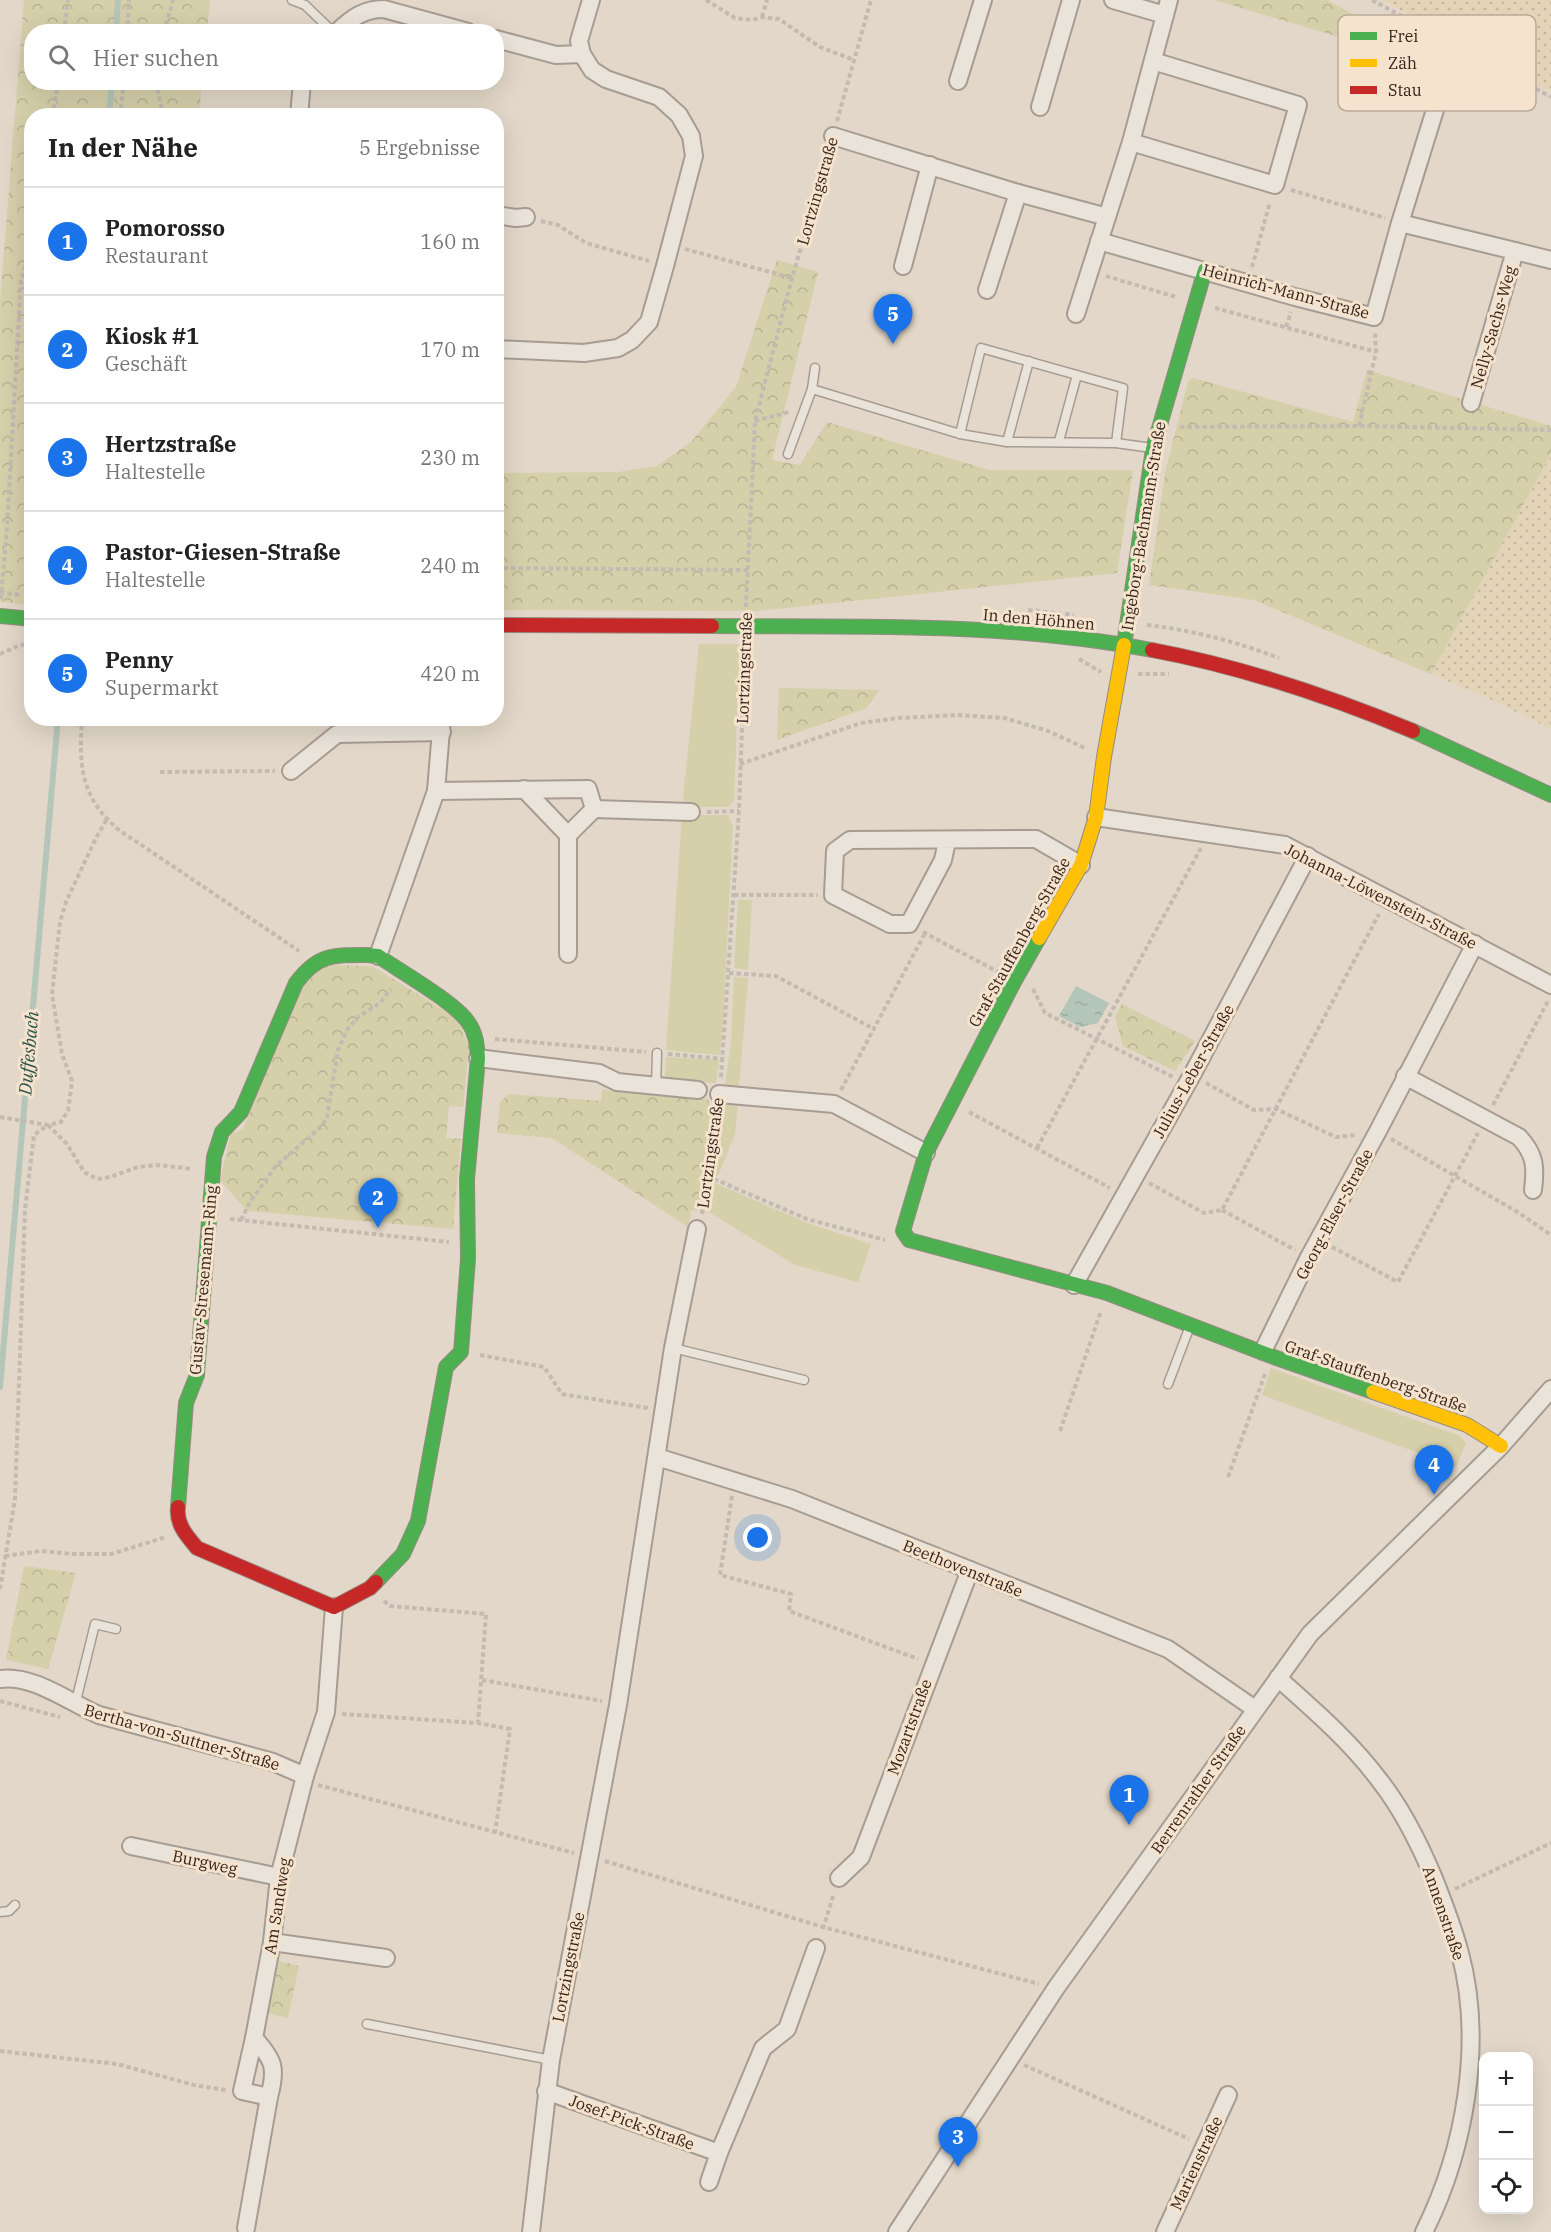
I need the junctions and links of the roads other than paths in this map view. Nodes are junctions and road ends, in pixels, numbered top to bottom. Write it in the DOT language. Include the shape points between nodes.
graph roads {
  1 [pos="291,0"];
  2 [pos="591,0"];
  3 [pos="983,0"];
  4 [pos="1071,0"];
  5 [pos="1113,0"];
  6 [pos="1167,8"];
  7 [pos="326,24"];
  8 [pos="345,24"];
  9 [pos="439,24"];
  10 [pos="504,41"];
  11 [pos="582,54"];
  12 [pos="1153,61"];
  13 [pos="958,81"];
  14 [pos="301,90"];
  15 [pos="1040,107"];
  16 [pos="300,108"];
  17 [pos="1435,111"];
  18 [pos="833,136"];
  19 [pos="1131,142"];
  20 [pos="930,165"];
  21 [pos="1018,193"];
  22 [pos="504,216"];
  23 [pos="526,217"];
  24 [pos="1107,217"];
  25 [pos="1400,223"];
  26 [pos="1099,241"];
  27 [pos="1515,251"];
  28 [pos="1551,260"];
  29 [pos="903,266"];
  30 [pos="1205,270"];
  31 [pos="987,290"];
  32 [pos="1077,314"];
  33 [pos="504,349"];
  34 [pos="1029,362"];
  35 [pos="815,368"];
  36 [pos="1077,375"];
  37 [pos="812,389"];
  38 [pos="1471,403"];
  39 [pos="960,434"];
  40 [pos="1059,441"];
  41 [pos="1007,442"];
  42 [pos="1116,443"];
  43 [pos="1153,448"];
  44 [pos="788,454"];
  45 [pos="0,616"];
  46 [pos="24,618"];
  47 [pos="504,625"];
  48 [pos="1124,644"];
  49 [pos="430,726"];
  50 [pos="442,726"];
  51 [pos="291,771"];
  52 [pos="524,789"];
  53 [pos="436,791"];
  54 [pos="1551,795"];
  55 [pos="594,809"];
  56 [pos="691,812"];
  57 [pos="1096,817"];
  58 [pos="568,835"];
  59 [pos="947,841"];
  60 [pos="1308,856"];
  61 [pos="1081,865"];
  62 [pos="1475,944"];
  63 [pos="568,954"];
  64 [pos="378,956"];
  65 [pos="1551,985"];
  66 [pos="657,1053"];
  67 [pos="478,1058"];
  68 [pos="1405,1076"];
  69 [pos="656,1086"];
  70 [pos="698,1090"];
  71 [pos="719,1094"];
  72 [pos="926,1154"];
  73 [pos="1533,1190"];
  74 [pos="697,1229"];
  75 [pos="1074,1285"];
  76 [pos="1190,1326"];
  77 [pos="673,1348"];
  78 [pos="1267,1354"];
  79 [pos="804,1380"];
  80 [pos="1168,1384"];
  81 [pos="1551,1389"];
  82 [pos="1501,1446"];
  83 [pos="657,1456"];
  84 [pos="970,1570"];
  85 [pos="334,1607"];
  86 [pos="116,1629"];
  87 [pos="1278,1678"];
  88 [pos="0,1679"];
  89 [pos="1255,1709"];
  90 [pos="69,1712"];
  91 [pos="305,1776"];
  92 [pos="131,1846"];
  93 [pos="279,1877"];
  94 [pos="839,1878"];
  95 [pos="15,1905"];
  96 [pos="0,1912"];
  97 [pos="272,1942"];
  98 [pos="816,1948"];
  99 [pos="386,1958"];
  100 [pos="367,2024"];
  101 [pos="254,2038"];
  102 [pos="551,2060"];
  103 [pos="546,2091"];
  104 [pos="1228,2095"];
  105 [pos="269,2097"];
  106 [pos="719,2153"];
  107 [pos="710,2182"];
  108 [pos="247,2230"];
  109 [pos="531,2232"];
  110 [pos="897,2232"];
  111 [pos="1165,2232"];
  112 [pos="1424,2232"];
  1 -- 7 [label="lane" via="305,4"];
  2 -- 11 [label="street" via="579,41"];
  3 -- 13 [label="street"];
  4 -- 15 [label="street"];
  5 -- 6 [label="street"];
  6 -- 12 [label="street"];
  8 -- 9 [label="street" via="369,9 384,9"];
  10 -- 11 [label="street" via="556,55"];
  11 -- 33 [label="street" via="592,70 606,80 659,97 679,115 691,136 694,156 649,322 632,340 618,348 584,353"];
  12 -- 19 [label="street"];
  12 -- 19 [label="street" via="1298,105 1275,185"];
  14 -- 16 [label="street"];
  17 -- 25 [label="street, Heinrich-Mann-Straße"];
  18 -- 20 [label="street"];
  19 -- 24 [label="street"];
  20 -- 21 [label="street"];
  20 -- 29 [label="street"];
  21 -- 24 [label="street"];
  21 -- 31 [label="street"];
  22 -- 23 [label="street"];
  24 -- 26 [label="street"];
  25 -- 27 [label="street, Nelly-Sachs-Weg"];
  25 -- 30 [label="street, Heinrich-Mann-Straße" via="1374,317"];
  26 -- 30 [label="street, Heinrich-Mann-Straße"];
  26 -- 32 [label="street"];
  27 -- 28 [label="street, Nelly-Sachs-Weg"];
  27 -- 38 [label="street, Nelly-Sachs-Weg"];
  30 -- 43 [label="street, Ingeborg-Bachmann-Straße"];
  34 -- 36 [label="lane"];
  34 -- 39 [label="lane" via="981,348"];
  34 -- 41 [label="lane"];
  35 -- 37 [label="lane"];
  36 -- 40 [label="lane"];
  36 -- 42 [label="lane" via="1123,388"];
  37 -- 39 [label="lane"];
  37 -- 44 [label="lane"];
  39 -- 41 [label="lane"];
  40 -- 41 [label="lane"];
  40 -- 42 [label="lane"];
  42 -- 43 [label="lane"];
  43 -- 48 [label="street, Ingeborg-Bachmann-Straße"];
  45 -- 46 [label="street"];
  47 -- 48 [label="street, In den Höhnen" via="923,627"];
  48 -- 54 [label="street, In den Höhnen" via="1290,684 1470,755"];
  48 -- 57 [label="street, Graf-Stauffenberg-Straße"];
  49 -- 51 [label="street" via="337,734"];
  50 -- 53 [label="street"];
  52 -- 53 [label="street"];
  52 -- 55 [label="street" via="588,789"];
  52 -- 58 [label="street"];
  53 -- 64 [label="street"];
  55 -- 56 [label="street"];
  55 -- 58 [label="street"];
  57 -- 60 [label="street, Johanna-Löwenstein-Straße" via="1285,845"];
  57 -- 61 [label="street, Graf-Stauffenberg-Straße"];
  58 -- 63 [label="street"];
  59 -- 59 [label="street" via="943,860 909,924 890,924 833,895 836,850 850,840"];
  59 -- 61 [label="street" via="1036,839"];
  60 -- 62 [label="street, Johanna-Löwenstein-Straße"];
  60 -- 75 [label="street, Julius-Leber-Straße" via="1190,1080"];
  61 -- 72 [label="street, Graf-Stauffenberg-Straße" via="1016,979"];
  62 -- 65 [label="street, Johanna-Löwenstein-Straße"];
  62 -- 68 [label="street, Georg-Elser-Straße"];
  64 -- 67 [label="street" via="468,1022 476,1038"];
  64 -- 85 [label="street, Gustav-Stresemann-Ring" via="325,956 304,971 241,1112 222,1132 214,1157 197,1376 186,1403 177,1515 182,1530 197,1548"];
  66 -- 69 [label="lane"];
  67 -- 69 [label="street" via="599,1073 617,1082"];
  67 -- 85 [label="street" via="467,1179 468,1259 461,1352 446,1367 418,1521 403,1554 370,1588"];
  68 -- 73 [label="street" via="1519,1137 1529,1148 1536,1170"];
  68 -- 78 [label="street, Georg-Elser-Straße" via="1309,1257"];
  69 -- 70 [label="street"];
  71 -- 72 [label="street" via="834,1104"];
  72 -- 75 [label="street, Graf-Stauffenberg-Straße" via="903,1231 909,1240"];
  74 -- 77 [label="street, Lortzingstraße"];
  75 -- 76 [label="street, Graf-Stauffenberg-Straße" via="1107,1293"];
  76 -- 78 [label="street, Graf-Stauffenberg-Straße"];
  76 -- 80 [label="lane"];
  77 -- 79 [label="lane"];
  77 -- 83 [label="street, Lortzingstraße"];
  78 -- 82 [label="street, Graf-Stauffenberg-Straße" via="1467,1425"];
  81 -- 82 [label="street, Berrenrather Straße"];
  82 -- 87 [label="street, Berrenrather Straße" via="1310,1634"];
  83 -- 84 [label="street, Beethovenstraße" via="792,1499"];
  83 -- 102 [label="street, Lortzingstraße" via="618,1704"];
  84 -- 89 [label="street, Beethovenstraße" via="1168,1649"];
  84 -- 94 [label="street, Mozartstraße" via="861,1857"];
  85 -- 91 [label="street" via="326,1712"];
  86 -- 90 [label="lane" via="95,1624"];
  87 -- 89 [label="street, Berrenrather Straße"];
  87 -- 112 [label="street, Annenstraße" via="1352,1747 1382,1782 1420,1846 1461,1954 1469,2006 1470,2061 1462,2121 1448,2173"];
  88 -- 90 [label="street, Bertha-von-Suttner-Straße" via="48,1688"];
  89 -- 110 [label="street, Berrenrather Straße" via="1056,1988"];
  90 -- 91 [label="street, Bertha-von-Suttner-Straße" via="99,1715 273,1761"];
  91 -- 93 [label="street, Am Sandweg"];
  92 -- 93 [label="street, Burgweg"];
  93 -- 97 [label="street, Am Sandweg"];
  95 -- 96 [label="lane"];
  97 -- 99 [label="street"];
  97 -- 101 [label="street, Am Sandweg"];
  98 -- 106 [label="street" via="787,2029 763,2048"];
  100 -- 102 [label="lane"];
  101 -- 105 [label="street" via="270,2055 275,2075"];
  101 -- 105 [label="street, Am Sandweg" via="242,2091"];
  102 -- 103 [label="street, Lortzingstraße"];
  103 -- 106 [label="street, Josef-Pick-Straße"];
  103 -- 109 [label="street, Lortzingstraße"];
  104 -- 111 [label="street, Marienstraße"];
  105 -- 108 [label="street"];
  106 -- 107 [label="street"];
}
